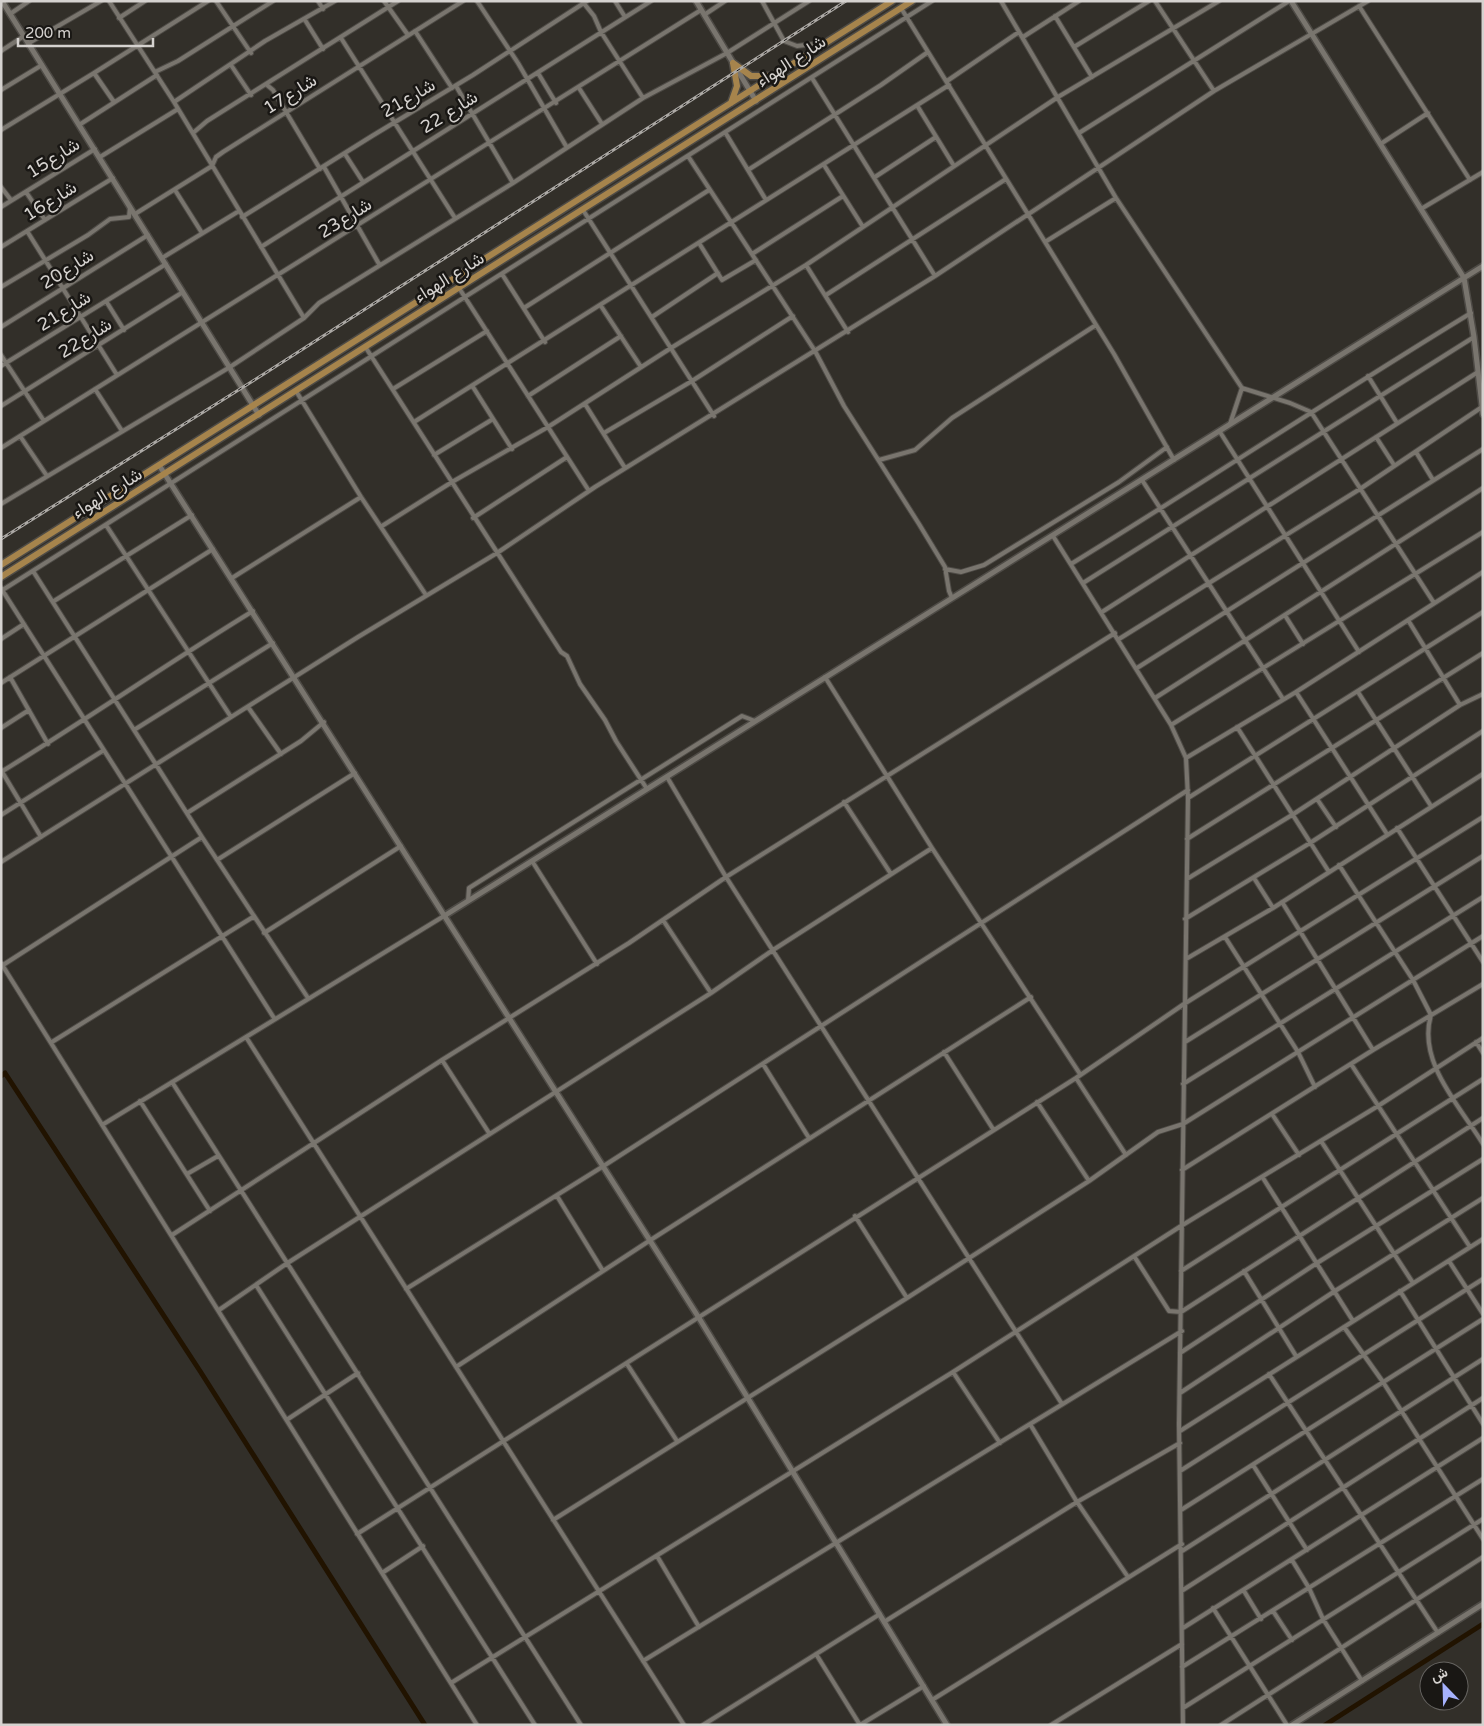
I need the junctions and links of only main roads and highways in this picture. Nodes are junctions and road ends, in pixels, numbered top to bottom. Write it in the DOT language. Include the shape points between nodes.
graph roads {
  1 [pos="892,1"];
  2 [pos="912,1"];
  3 [pos="774,76"];
  4 [pos="731,103"];
  5 [pos="1,565"];
  6 [pos="1,577"];
  1 -- 3 [label="highway, شارع الهواء"];
  2 -- 6 [label="highway, شارع الهواء"];
  3 -- 4 [label="highway, شارع الهواء"];
  3 -- 4 [label="highway" via="751,76 734,63 737,86"];
  4 -- 5 [label="highway, شارع الهواء"];
}
